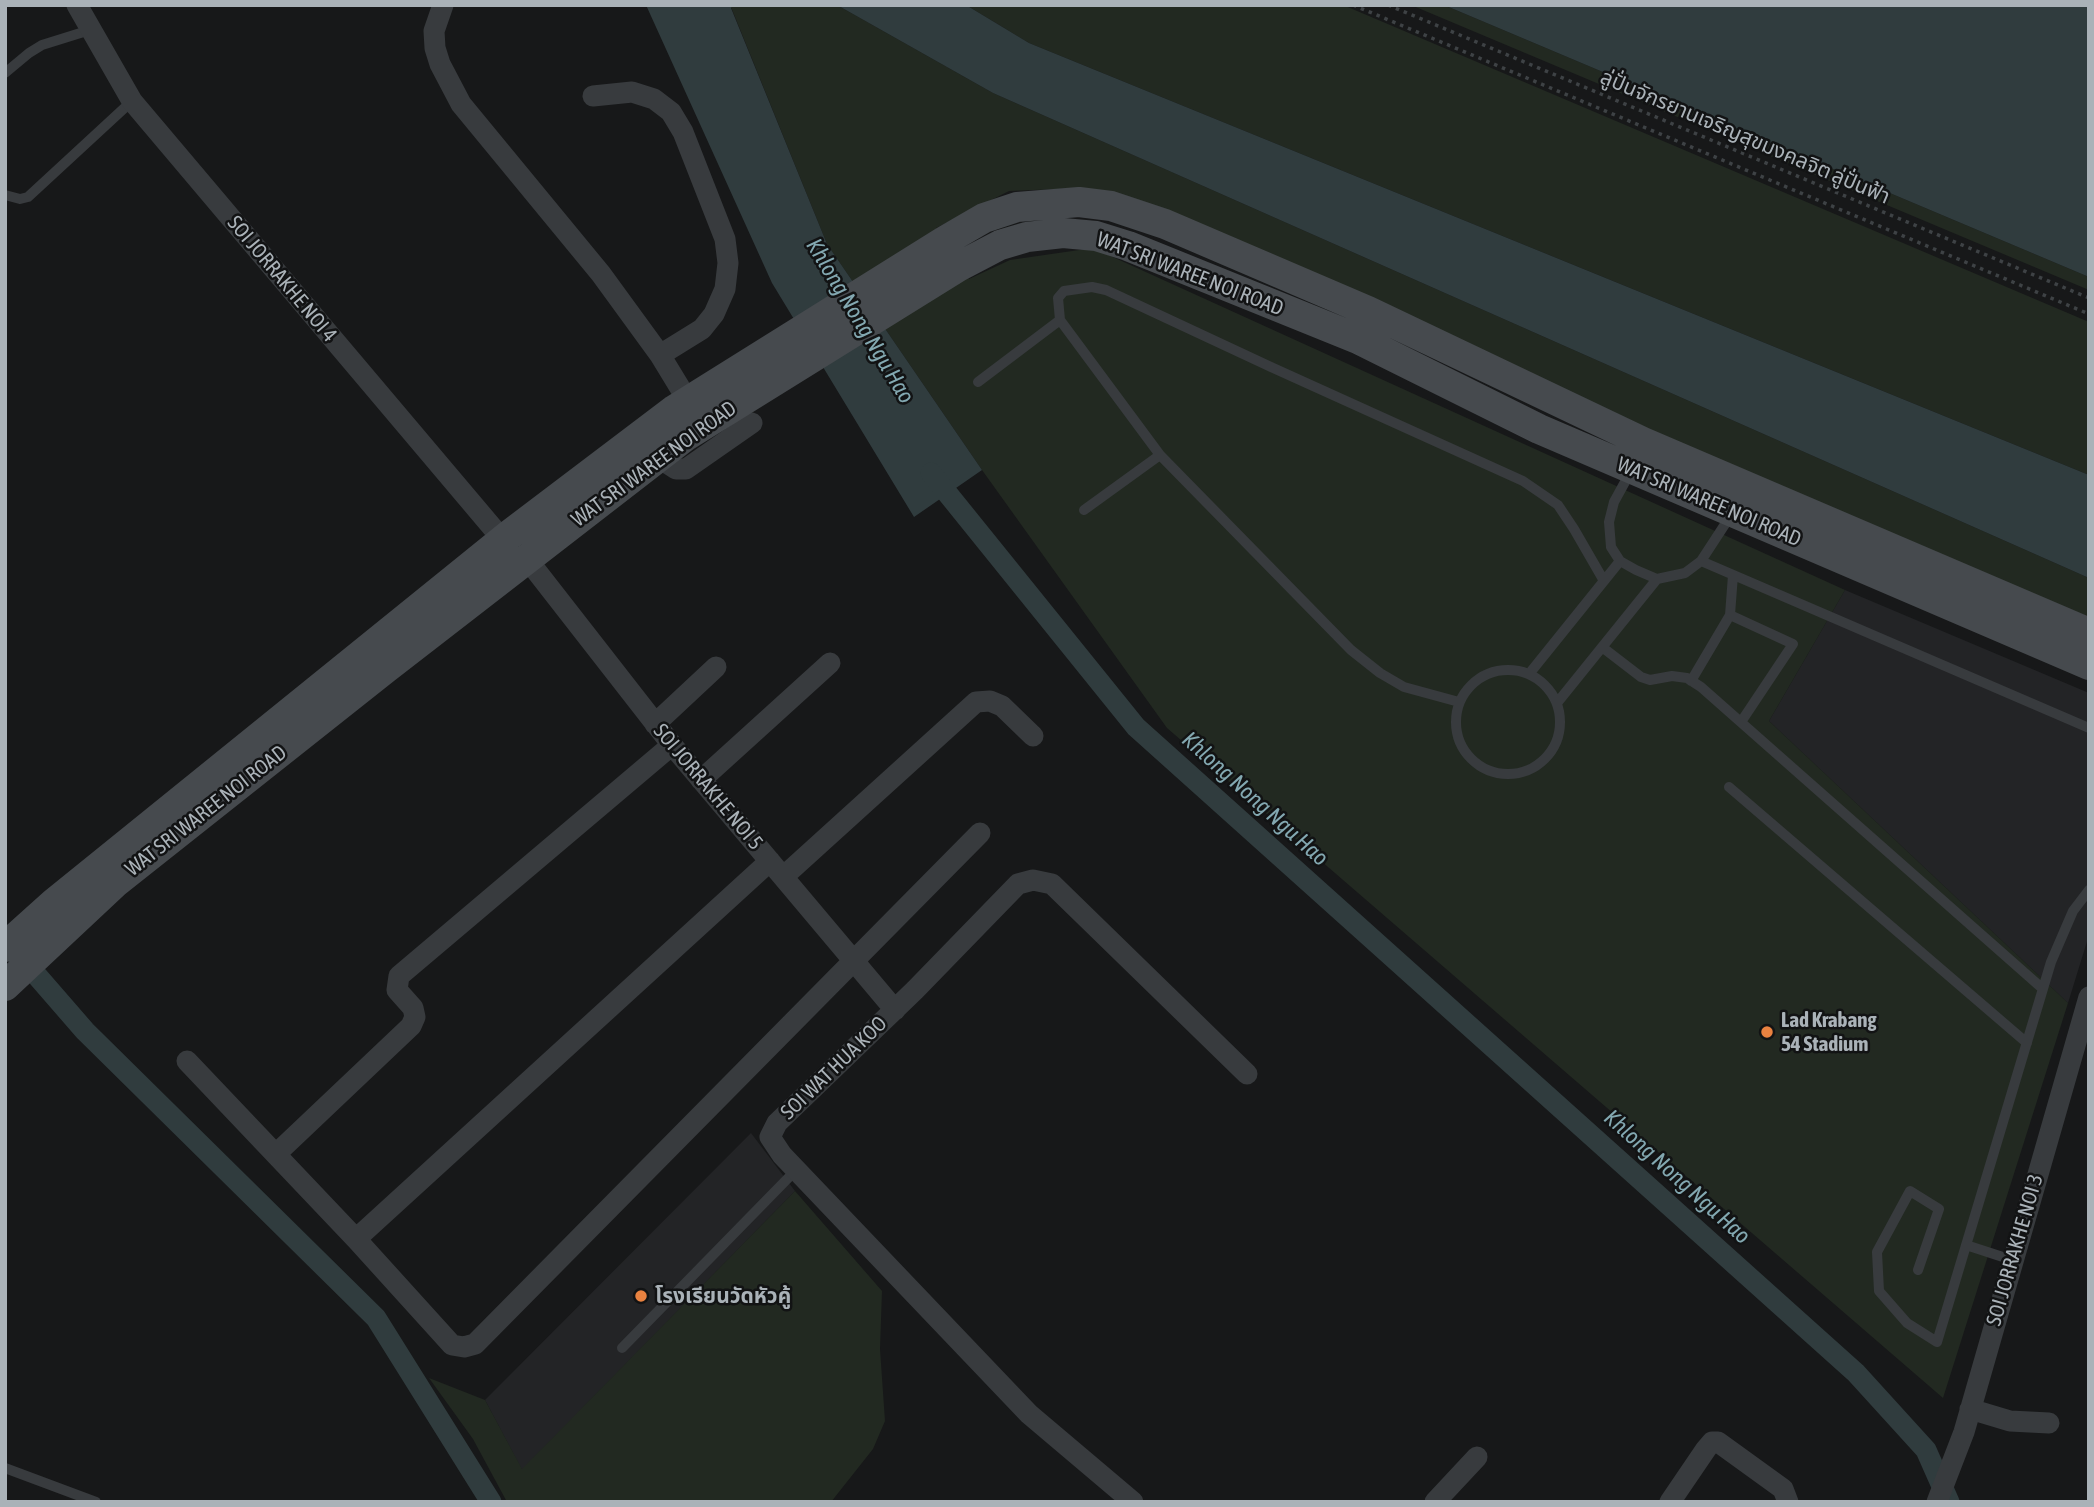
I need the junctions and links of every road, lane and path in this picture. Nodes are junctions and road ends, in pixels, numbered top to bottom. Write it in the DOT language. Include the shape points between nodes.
graph roads {
  1 [pos="77,5"];
  2 [pos="443,5"];
  3 [pos="1353,5"];
  4 [pos="1388,5"];
  5 [pos="90,30"];
  6 [pos="5,73"];
  7 [pos="593,96"];
  8 [pos="132,101"];
  9 [pos="5,195"];
  10 [pos="2089,298"];
  11 [pos="2089,314"];
  12 [pos="1060,320"];
  13 [pos="660,355"];
  14 [pos="978,382"];
  15 [pos="702,402"];
  16 [pos="752,423"];
  17 [pos="1160,455"];
  18 [pos="659,458"];
  19 [pos="1632,469"];
  20 [pos="1084,510"];
  21 [pos="1733,512"];
  22 [pos="503,540"];
  23 [pos="527,559"];
  24 [pos="1620,561"];
  25 [pos="1701,561"];
  26 [pos="1733,575"];
  27 [pos="1657,579"];
  28 [pos="1604,581"];
  29 [pos="1730,615"];
  30 [pos="2089,633"];
  31 [pos="1602,647"];
  32 [pos="830,663"];
  33 [pos="2089,665"];
  34 [pos="716,667"];
  35 [pos="1529,674"];
  36 [pos="1691,681"];
  37 [pos="1459,702"];
  38 [pos="1557,703"];
  39 [pos="1741,722"];
  40 [pos="655,724"];
  41 [pos="2089,728"];
  42 [pos="1033,736"];
  43 [pos="673,745"];
  44 [pos="701,780"];
  45 [pos="1729,787"];
  46 [pos="980,833"];
  47 [pos="776,869"];
  48 [pos="2089,890"];
  49 [pos="5,947"];
  50 [pos="854,961"];
  51 [pos="5,986"];
  52 [pos="2043,989"];
  53 [pos="2089,998"];
  54 [pos="895,1010"];
  55 [pos="2027,1043"];
  56 [pos="187,1061"];
  57 [pos="1247,1074"];
  58 [pos="276,1154"];
  59 [pos="796,1170"];
  60 [pos="356,1239"];
  61 [pos="1965,1245"];
  62 [pos="2012,1260"];
  63 [pos="1919,1270"];
  64 [pos="622,1348"];
  65 [pos="1970,1409"];
  66 [pos="2049,1423"];
  67 [pos="1477,1457"];
  68 [pos="5,1468"];
  69 [pos="1120,1498"];
  70 [pos="96,1502"];
  71 [pos="1435,1502"];
  72 [pos="1670,1502"];
  73 [pos="1788,1502"];
  74 [pos="1937,1502"];
  1 -- 5 [label="street, SOI JORRAKHE NOI 4"];
  2 -- 13 [label="street" via="434,31 435,48 461,104 601,274"];
  3 -- 11 [label="path"];
  4 -- 10 [label="path, ลู่ปั่นจักรยานเจริญสุขมงคลจิต ลู่ปั่นฟ้า"];
  5 -- 6 [label="lane" via="29,52"];
  5 -- 8 [label="street, SOI JORRAKHE NOI 4"];
  7 -- 13 [label="street" via="632,92 654,99 671,112 726,239 725,289 714,314 702,329"];
  8 -- 9 [label="lane" via="28,197"];
  8 -- 22 [label="street, SOI JORRAKHE NOI 4"];
  12 -- 14 [label="lane"];
  12 -- 17 [label="lane"];
  12 -- 28 [label="lane" via="1058,298 1064,291 1106,290 1523,481 1558,505"];
  13 -- 15 [label="street"];
  15 -- 18 [label="main road, WAT SRI WAREE NOI ROAD"];
  15 -- 19 [label="main road, WAT SRI WAREE NOI ROAD" via="999,245 1063,233 1128,246 1358,339 1539,429"];
  15 -- 22 [label="main road, WAT SRI WAREE NOI ROAD"];
  15 -- 30 [label="main road, WAT SRI WAREE NOI ROAD" via="984,218 1042,203 1111,206 1165,224 1368,312 1656,447"];
  16 -- 18 [label="street" via="686,470"];
  17 -- 20 [label="lane"];
  17 -- 37 [label="lane" via="1350,650 1404,687"];
  18 -- 23 [label="main road, WAT SRI WAREE NOI ROAD"];
  19 -- 21 [label="main road, WAT SRI WAREE NOI ROAD"];
  19 -- 24 [label="lane" via="1609,522 1611,547"];
  21 -- 25 [label="lane"];
  21 -- 33 [label="main road, WAT SRI WAREE NOI ROAD"];
  22 -- 23 [label="main road"];
  22 -- 49 [label="main road, WAT SRI WAREE NOI ROAD"];
  23 -- 40 [label="street, SOI JORRAKHE NOI 5"];
  23 -- 51 [label="main road, WAT SRI WAREE NOI ROAD" via="115,883"];
  24 -- 27 [label="lane"];
  24 -- 28 [label="lane"];
  25 -- 26 [label="lane"];
  25 -- 27 [label="lane" via="1685,573"];
  26 -- 29 [label="lane"];
  26 -- 41 [label="lane"];
  27 -- 31 [label="lane"];
  28 -- 35 [label="lane"];
  29 -- 36 [label="lane"];
  29 -- 39 [label="lane" via="1793,644"];
  31 -- 36 [label="lane" via="1641,677"];
  31 -- 38 [label="lane"];
  32 -- 44 [label="street"];
  34 -- 40 [label="street"];
  35 -- 37 [label="lane" via="1508,669 1488,673 1471,685"];
  35 -- 38 [label="lane" via="1546,685"];
  36 -- 39 [label="lane"];
  37 -- 38 [label="lane" via="1456,725 1462,746 1476,764 1496,773 1519,774 1539,764 1554,747 1560,725"];
  39 -- 52 [label="lane"];
  40 -- 43 [label="street, SOI JORRAKHE NOI 5"];
  42 -- 47 [label="street" via="1002,706 976,702"];
  43 -- 44 [label="street, SOI JORRAKHE NOI 5"];
  43 -- 58 [label="street" via="399,976 397,990 415,1017 411,1026"];
  44 -- 47 [label="street, SOI JORRAKHE NOI 5"];
  45 -- 55 [label="lane"];
  46 -- 50 [label="street"];
  47 -- 50 [label="street, SOI JORRAKHE NOI 5"];
  47 -- 60 [label="street"];
  48 -- 52 [label="lane" via="2073,911"];
  50 -- 54 [label="street, SOI JORRAKHE NOI 5"];
  50 -- 60 [label="street" via="475,1343 452,1345"];
  52 -- 55 [label="lane"];
  53 -- 62 [label="street, SOI JORRAKHE NOI 3"];
  54 -- 57 [label="street, SOI WAT HUA KOO" via="1018,884 1043,880"];
  54 -- 59 [label="street, SOI WAT HUA KOO" via="776,1123 770,1137"];
  55 -- 61 [label="lane"];
  56 -- 58 [label="street"];
  58 -- 60 [label="street"];
  59 -- 64 [label="lane"];
  59 -- 69 [label="street, SOI WAT HUA KOO" via="1030,1413"];
  61 -- 62 [label="lane"];
  61 -- 63 [label="lane" via="1937,1342 1907,1323 1879,1291 1877,1252 1910,1191 1939,1209"];
  62 -- 65 [label="street, SOI JORRAKHE NOI 3"];
  65 -- 66 [label="street" via="2010,1421"];
  65 -- 74 [label="street, SOI JORRAKHE NOI 3"];
  67 -- 71 [label="street"];
  68 -- 70 [label="lane"];
  72 -- 73 [label="street" via="1706,1449 1718,1442 1783,1489"];
}
